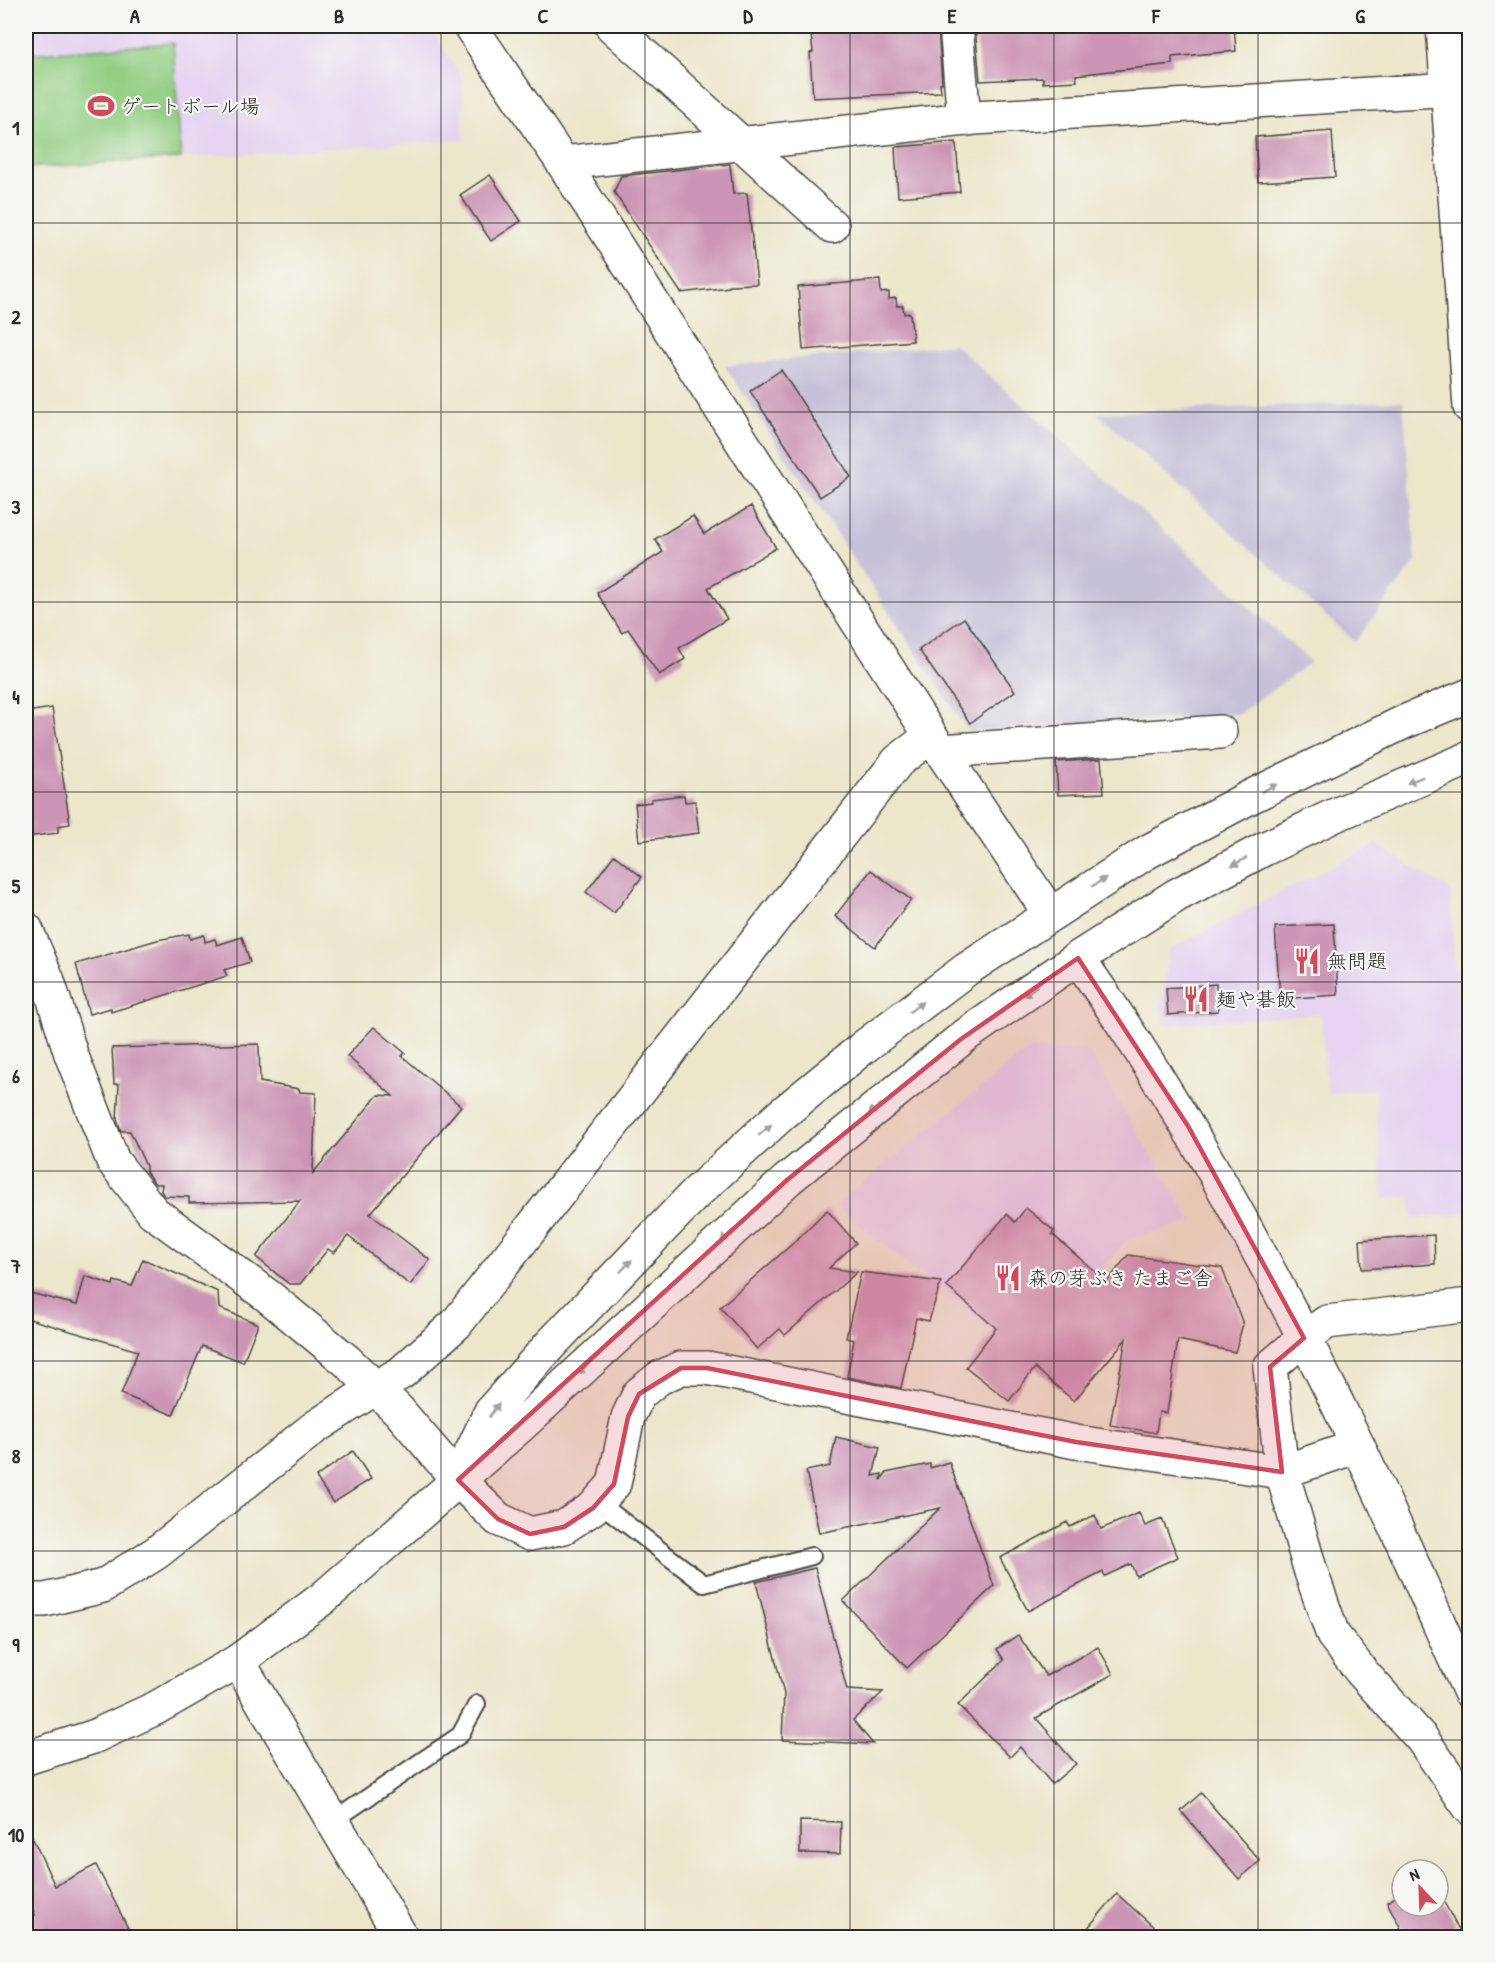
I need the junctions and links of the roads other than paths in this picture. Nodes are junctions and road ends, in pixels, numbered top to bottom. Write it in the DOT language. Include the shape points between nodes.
graph roads {
  1 [pos="470,26"];
  2 [pos="612,26"];
  3 [pos="956,26"];
  4 [pos="1443,26"];
  5 [pos="1459,88"];
  6 [pos="964,119"];
  7 [pos="740,143"];
  8 [pos="563,163"];
  9 [pos="832,226"];
  10 [pos="1470,407"];
  11 [pos="1470,695"];
  12 [pos="1220,732"];
  13 [pos="936,743"];
  14 [pos="1470,758"];
  15 [pos="1050,914"];
  16 [pos="26,929"];
  17 [pos="1078,958"];
  18 [pos="1470,1305"];
  19 [pos="1304,1338"];
  20 [pos="375,1388"];
  21 [pos="1358,1446"];
  22 [pos="1282,1472"];
  23 [pos="458,1480"];
  24 [pos="598,1502"];
  25 [pos="812,1556"];
  26 [pos="26,1600"];
  27 [pos="238,1662"];
  28 [pos="1470,1692"];
  29 [pos="477,1704"];
  30 [pos="26,1758"];
  31 [pos="1470,1809"];
  32 [pos="333,1821"];
  33 [pos="402,1938"];
  1 -- 8 [label="street"];
  2 -- 7 [label="street"];
  3 -- 6 [label="street"];
  4 -- 5 [label="street"];
  5 -- 6 [label="street"];
  5 -- 10 [label="street"];
  6 -- 7 [label="street"];
  7 -- 8 [label="street"];
  7 -- 9 [label="street"];
  8 -- 13 [label="street"];
  15 -- 11 [label="street, one-way" via="1147,852 1251,796 1404,722"];
  12 -- 13 [label="street"];
  13 -- 15 [label="street"];
  13 -- 20 [label="street" via="898,761 456,1324 401,1373"];
  14 -- 17 [label="street, one-way" via="1264,849 1177,895"];
  23 -- 15 [label="street, one-way" via="491,1411 696,1193 782,1114 865,1046 967,969"];
  16 -- 20 [label="street" via="113,1161 153,1212 268,1296"];
  17 -- 19 [label="street" via="1130,1031 1188,1126"];
  17 -- 23 [label="street, one-way" via="961,1039 788,1180"];
  18 -- 19 [label="street" via="1327,1322"];
  19 -- 21 [label="street"];
  19 -- 22 [label="street" via="1270,1367"];
  20 -- 23 [label="street"];
  20 -- 26 [label="street" via="314,1428 156,1553 103,1586 45,1600"];
  21 -- 22 [label="street"];
  21 -- 28 [label="street"];
  22 -- 24 [label="street" via="1076,1442 707,1368 681,1368 659,1377 639,1394 628,1417 614,1484"];
  22 -- 31 [label="street" via="1333,1635 1422,1739"];
  23 -- 24 [label="street" via="498,1519 530,1534 564,1527"];
  23 -- 27 [label="street" via="324,1598"];
  24 -- 25 [label="lane" via="704,1584"];
  27 -- 30 [label="street" via="156,1708 93,1737"];
  27 -- 32 [label="street"];
  29 -- 32 [label="lane" via="460,1735"];
  32 -- 33 [label="street"];
}
